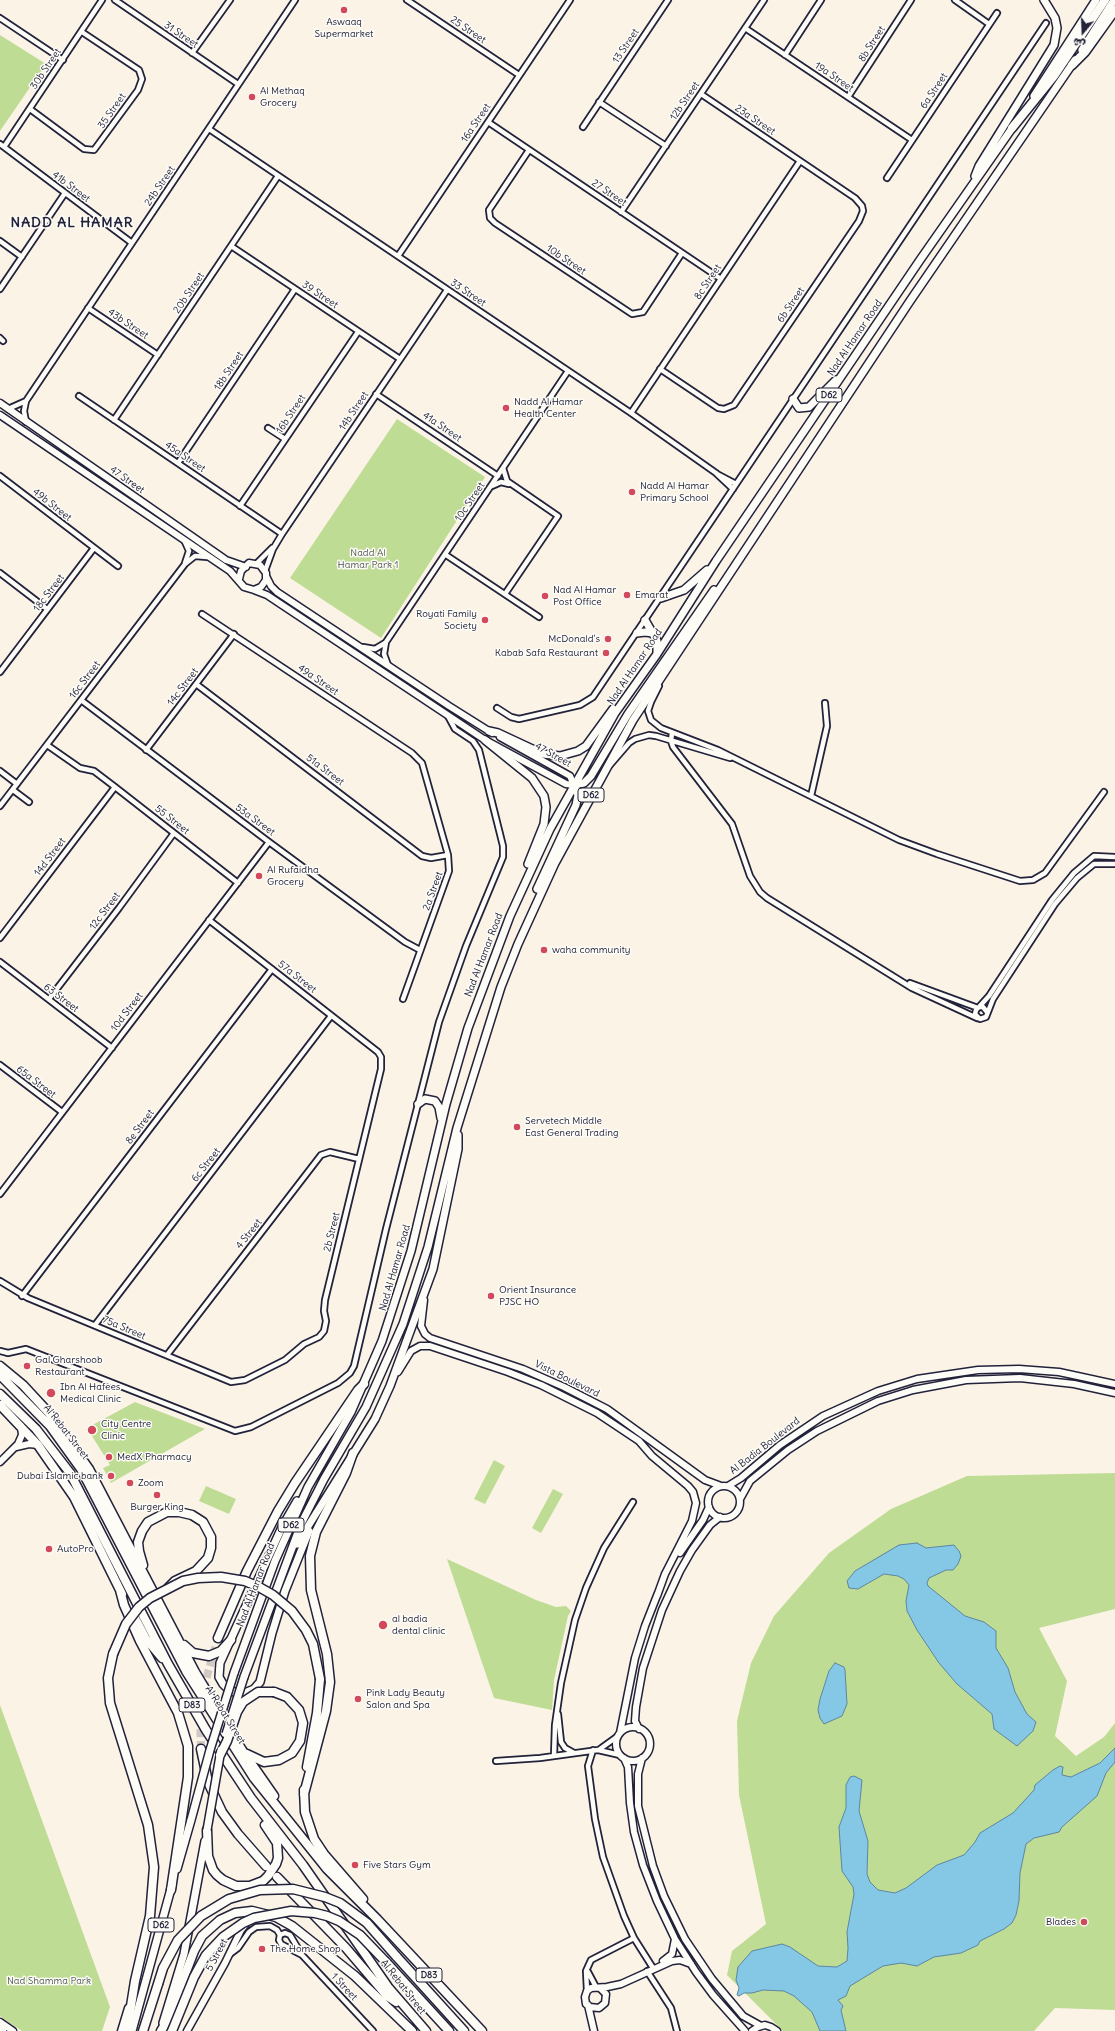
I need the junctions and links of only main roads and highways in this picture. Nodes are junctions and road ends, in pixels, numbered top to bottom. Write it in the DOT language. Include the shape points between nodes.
graph roads {
  1 [pos="1044,0"];
  2 [pos="1096,0"];
  3 [pos="1105,0"];
  4 [pos="1114,0"];
  5 [pos="1115,10"];
  6 [pos="1072,66"];
  7 [pos="1012,128"];
  8 [pos="974,182"];
  9 [pos="844,373"];
  10 [pos="793,399"];
  11 [pos="742,557"];
  12 [pos="716,561"];
  13 [pos="661,598"];
  14 [pos="646,620"];
  15 [pos="637,633"];
  16 [pos="653,633"];
  17 [pos="657,654"];
  18 [pos="636,682"];
  19 [pos="489,731"];
  20 [pos="485,740"];
  21 [pos="574,785"];
  22 [pos="524,882"];
  23 [pos="518,944"];
  24 [pos="418,1104"];
  25 [pos="442,1123"];
  26 [pos="457,1128"];
  27 [pos="0,1366"];
  28 [pos="0,1375"];
  29 [pos="364,1384"];
  30 [pos="0,1394"];
  31 [pos="0,1405"];
  32 [pos="353,1453"];
  33 [pos="308,1487"];
  34 [pos="321,1504"];
  35 [pos="285,1564"];
  36 [pos="168,1588"];
  37 [pos="120,1590"];
  38 [pos="153,1593"];
  39 [pos="174,1632"];
  40 [pos="218,1638"];
  41 [pos="231,1640"];
  42 [pos="168,1664"];
  43 [pos="201,1749"];
  44 [pos="242,1750"];
  45 [pos="220,1755"];
  46 [pos="304,1794"];
  47 [pos="251,1798"];
  48 [pos="289,1823"];
  49 [pos="207,1830"];
  50 [pos="266,1866"];
  51 [pos="277,1877"];
  52 [pos="171,1890"];
  53 [pos="377,1919"];
  54 [pos="404,2007"];
  55 [pos="127,2031"];
  56 [pos="132,2031"];
  57 [pos="143,2031"];
  58 [pos="161,2031"];
  59 [pos="172,2031"];
  60 [pos="412,2031"];
  61 [pos="426,2031"];
  62 [pos="449,2031"];
  63 [pos="464,2031"];
  64 [pos="482,2031"];
  1 -- 8 [label="main road" via="1055,18 1057,28 1054,45 979,166"];
  2 -- 7 [label="main road, Nad Al Hamar Road / D62"];
  3 -- 7 [label="highway" via="1054,76"];
  4 -- 6 [label="main road, Nad Al Hamar Road / D62"];
  5 -- 6 [label="highway"];
  6 -- 11 [label="main road, Nad Al Hamar Road / D62" via="910,301"];
  7 -- 8 [label="main road, Nad Al Hamar Road / D62"];
  8 -- 9 [label="main road, Nad Al Hamar Road / D62"];
  9 -- 10 [label="main road" via="809,408 799,408"];
  9 -- 12 [label="main road, Nad Al Hamar Road / D62"];
  11 -- 21 [label="main road" via="728,571 639,698 592,776 584,783"];
  11 -- 23 [label="main road, Nad Al Hamar Road / D62" via="633,720 555,864"];
  12 -- 13 [label="main road" via="684,590"];
  12 -- 17 [label="main road, Nad Al Hamar Road / D62"];
  14 -- 16 [label="main road"];
  15 -- 16 [label="main road"];
  16 -- 17 [label="main road" via="658,645"];
  17 -- 18 [label="main road, Nad Al Hamar Road / D62"];
  18 -- 19 [label="main road" via="627,688 592,739 569,755 543,754"];
  18 -- 21 [label="main road, Nad Al Hamar Road / D62" via="615,713"];
  20 -- 22 [label="main road" via="532,778 544,796 544,824"];
  21 -- 22 [label="main road, Nad Al Hamar Road / D62"];
  21 -- 23 [label="main road" via="578,795 576,805 547,866 522,926"];
  22 -- 25 [label="main road, Nad Al Hamar Road / D62" via="480,991"];
  23 -- 26 [label="main road, Nad Al Hamar Road / D62" via="501,987"];
  24 -- 25 [label="main road" via="425,1099 435,1101"];
  25 -- 29 [label="main road, Nad Al Hamar Road / D62" via="404,1278"];
  26 -- 32 [label="main road" via="458,1149 433,1269 390,1386"];
  26 -- 35 [label="main road, Nad Al Hamar Road / D62" via="428,1247 403,1324 369,1402 310,1505"];
  27 -- 38 [label="highway" via="23,1385 48,1412 73,1445 101,1490"];
  28 -- 48 [label="highway, Al Rebat Street / D83" via="50,1426 81,1469 186,1671 254,1778"];
  29 -- 33 [label="main road, Nad Al Hamar Road / D62" via="344,1425"];
  29 -- 40 [label="highway" via="284,1502 248,1571"];
  30 -- 42 [label="highway, Al Rebat Street / D83" via="36,1429 70,1473"];
  31 -- 37 [label="highway" via="38,1445 74,1497"];
  32 -- 34 [label="main road"];
  32 -- 46 [label="highway" via="346,1473 316,1532 310,1556 311,1590 327,1654 330,1682 326,1711"];
  33 -- 41 [label="main road" via="282,1527"];
  33 -- 52 [label="main road, Nad Al Hamar Road / D62, bridge" via="275,1561 234,1673"];
  34 -- 35 [label="main road"];
  34 -- 41 [label="main road" via="285,1591 260,1682 247,1692 230,1691 219,1677 220,1663"];
  35 -- 45 [label="main road, Nad Al Hamar Road / D62, bridge" via="244,1677"];
  36 -- 38 [label="highway" via="175,1580 196,1571 204,1564 211,1548 210,1532 203,1522 192,1515 168,1512 148,1522 142,1531 138,1542 139,1552"];
  36 -- 46 [label="highway, bridge" via="191,1579 221,1577 245,1581 267,1591 286,1605 304,1626 316,1652 320,1679 318,1708"];
  36 -- 55 [label="highway, bridge" via="150,1598 134,1613 122,1631 113,1654 108,1678 110,1703 145,1815 153,1855 154,1880 151,1904"];
  37 -- 42 [label="highway" via="146,1639"];
  37 -- 52 [label="highway" via="140,1641 178,1713 188,1746 188,1777"];
  38 -- 39 [label="highway"];
  39 -- 41 [label="highway" via="189,1651 201,1656 217,1654"];
  39 -- 44 [label="highway"];
  42 -- 47 [label="highway, Al Rebat Street / D83" via="206,1730"];
  43 -- 50 [label="highway" via="208,1782 222,1812"];
  44 -- 45 [label="highway, bridge" via="254,1759 269,1762 283,1758 298,1745 303,1728 299,1710 290,1700 274,1692 258,1692 243,1702"];
  44 -- 48 [label="highway" via="278,1801"];
  45 -- 49 [label="main road, Nad Al Hamar Road / D62, bridge"];
  46 -- 53 [label="highway" via="306,1817 314,1839"];
  47 -- 49 [label="highway" via="274,1837 278,1850 276,1864 263,1881 243,1887 223,1880 210,1863"];
  47 -- 54 [label="highway, Al Rebat Street / D83"];
  48 -- 53 [label="highway, Al Rebat Street / D83" via="337,1881"];
  49 -- 58 [label="main road, Nad Al Hamar Road / D62" via="184,1954"];
  51 -- 54 [label="highway" via="387,1996"];
  52 -- 56 [label="main road, Nad Al Hamar Road / D62"];
  53 -- 64 [label="highway, Al Rebat Street / D83"];
  54 -- 61 [label="highway, Al Rebat Street / D83"];
  57 -- 63 [label="highway, Al Rebat Street / D83, bridge" via="170,1953 189,1927 219,1904 244,1893 277,1888 325,1897 340,1904 366,1923"];
  58 -- 60 [label="highway" via="202,1936 210,1927 228,1916 244,1912 268,1914 284,1920 355,1976"];
  59 -- 62 [label="highway, Al Rebat Street / D83, bridge" via="194,1977 206,1955 223,1937 254,1918 291,1911 327,1916 360,1934"];
}
